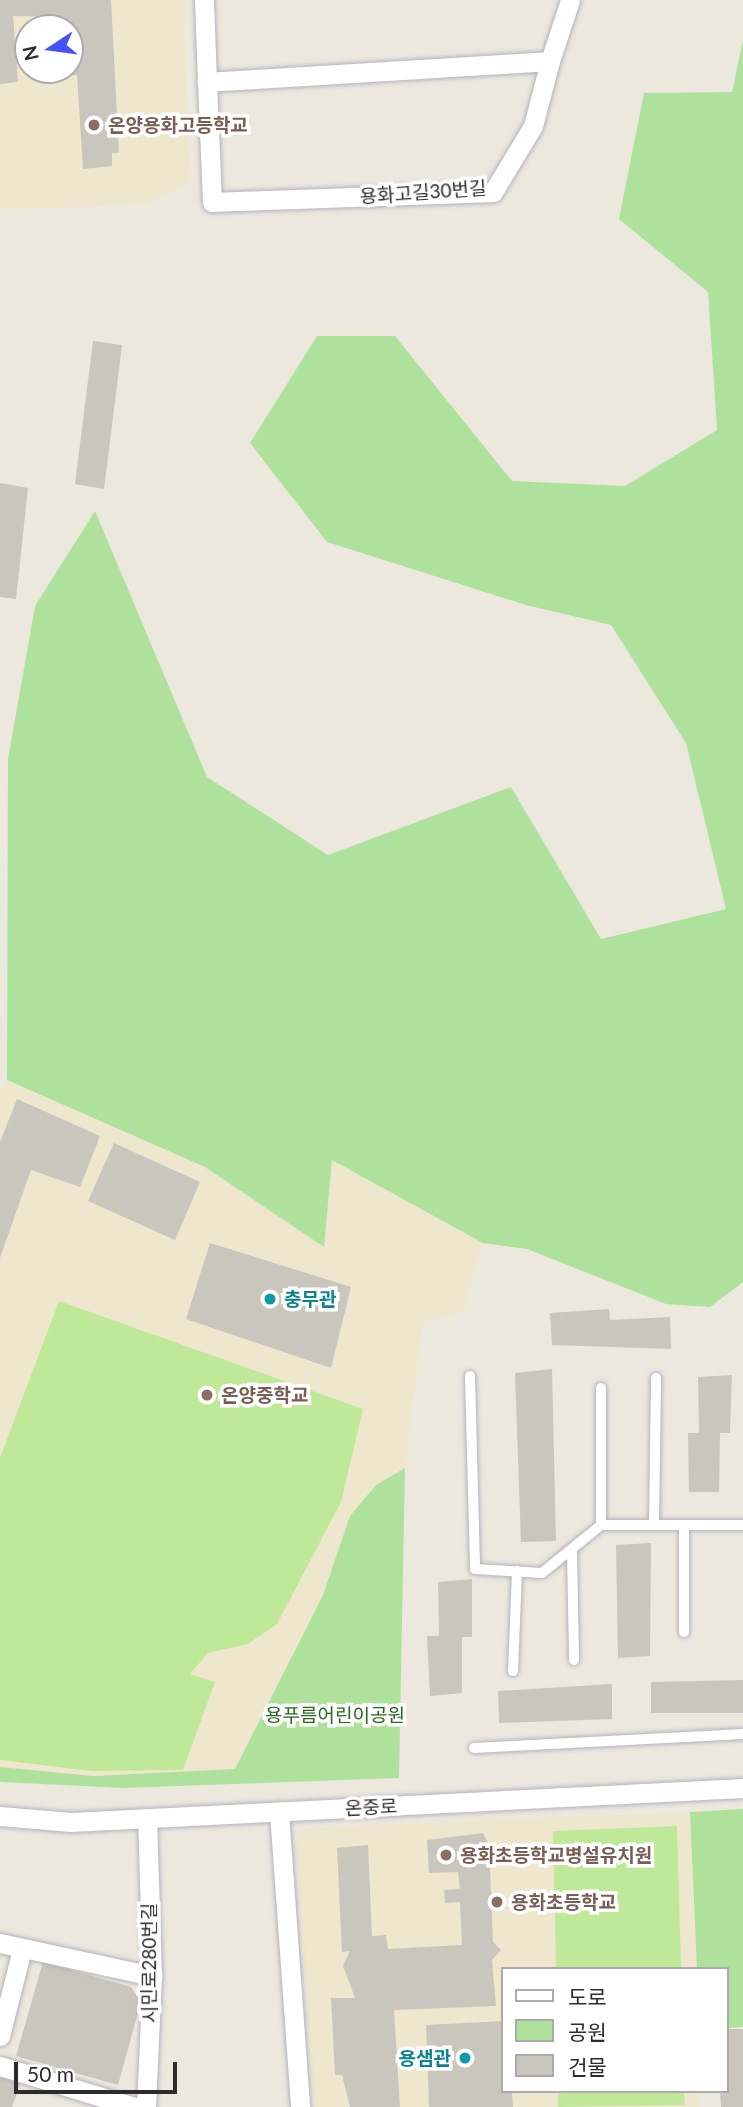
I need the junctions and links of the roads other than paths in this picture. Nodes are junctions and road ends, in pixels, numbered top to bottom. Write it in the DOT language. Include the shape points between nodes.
graph roads {
  1 [pos="204,0"];
  2 [pos="570,0"];
  3 [pos="550,61"];
  4 [pos="207,82"];
  5 [pos="470,1376"];
  6 [pos="656,1378"];
  7 [pos="601,1388"];
  8 [pos="601,1525"];
  9 [pos="654,1525"];
  10 [pos="684,1525"];
  11 [pos="743,1525"];
  12 [pos="572,1552"];
  13 [pos="517,1571"];
  14 [pos="684,1632"];
  15 [pos="574,1660"];
  16 [pos="513,1671"];
  17 [pos="743,1734"];
  18 [pos="474,1748"];
  19 [pos="743,1788"];
  20 [pos="279,1812"];
  21 [pos="0,1816"];
  22 [pos="147,1818"];
  23 [pos="0,1943"];
  24 [pos="22,1949"];
  25 [pos="152,1976"];
  26 [pos="0,2036"];
  27 [pos="0,2066"];
  28 [pos="134,2107"];
  29 [pos="146,2107"];
  30 [pos="300,2107"];
  1 -- 4 [label="street"];
  2 -- 3 [label="street, 용화고길30번길"];
  3 -- 4 [label="street"];
  3 -- 4 [label="street, 용화고길30번길" via="533,126 493,192 212,202"];
  5 -- 13 [label="lane" via="475,1569"];
  6 -- 9 [label="lane"];
  7 -- 8 [label="lane"];
  8 -- 9 [label="lane"];
  8 -- 12 [label="lane"];
  9 -- 10 [label="lane"];
  10 -- 11 [label="lane"];
  10 -- 14 [label="lane"];
  12 -- 13 [label="lane" via="542,1573"];
  12 -- 15 [label="lane"];
  13 -- 16 [label="lane"];
  17 -- 18 [label="lane"];
  19 -- 20 [label="street, 온중로"];
  20 -- 22 [label="street, 온중로"];
  20 -- 30 [label="street"];
  21 -- 22 [label="street, 온중로"];
  22 -- 25 [label="street, 시민로280번길"];
  23 -- 24 [label="street"];
  24 -- 25 [label="street"];
  24 -- 26 [label="street"];
  25 -- 29 [label="street, 시민로280번길"];
  27 -- 28 [label="street"];
}
